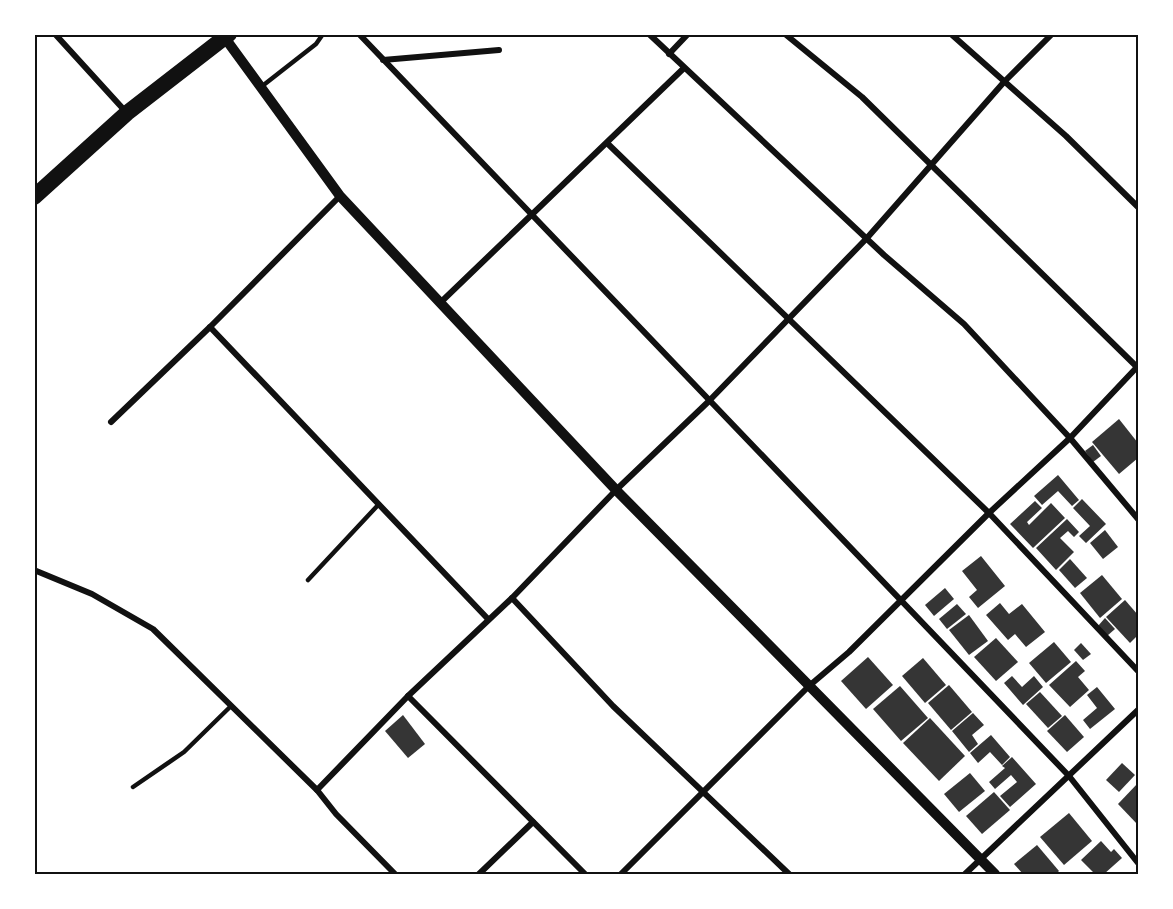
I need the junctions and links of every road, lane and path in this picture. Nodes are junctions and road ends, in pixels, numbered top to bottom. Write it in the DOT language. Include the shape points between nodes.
graph roads {
  1 [pos="55,34"];
  2 [pos="323,34"];
  3 [pos="359,34"];
  4 [pos="649,34"];
  5 [pos="688,34"];
  6 [pos="785,34"];
  7 [pos="951,34"];
  8 [pos="1052,34"];
  9 [pos="225,36"];
  10 [pos="500,50"];
  11 [pos="669,54"];
  12 [pos="383,60"];
  13 [pos="684,68"];
  14 [pos="1004,82"];
  15 [pos="261,88"];
  16 [pos="127,113"];
  17 [pos="606,143"];
  18 [pos="932,165"];
  19 [pos="340,196"];
  20 [pos="34,197"];
  21 [pos="1138,207"];
  22 [pos="531,215"];
  23 [pos="867,238"];
  24 [pos="440,303"];
  25 [pos="788,318"];
  26 [pos="210,327"];
  27 [pos="1138,367"];
  28 [pos="708,402"];
  29 [pos="111,422"];
  30 [pos="1070,438"];
  31 [pos="616,490"];
  32 [pos="379,504"];
  33 [pos="988,513"];
  34 [pos="1138,519"];
  35 [pos="34,570"];
  36 [pos="308,580"];
  37 [pos="512,598"];
  38 [pos="899,602"];
  39 [pos="488,619"];
  40 [pos="1138,671"];
  41 [pos="809,686"];
  42 [pos="408,696"];
  43 [pos="230,707"];
  44 [pos="1138,710"];
  45 [pos="1069,776"];
  46 [pos="133,787"];
  47 [pos="317,789"];
  48 [pos="703,790"];
  49 [pos="533,822"];
  50 [pos="981,860"];
  51 [pos="1138,863"];
  52 [pos="394,874"];
  53 [pos="479,874"];
  54 [pos="585,874"];
  55 [pos="621,874"];
  56 [pos="789,874"];
  57 [pos="965,874"];
  58 [pos="995,874"];
  1 -- 16 [label="street"];
  2 -- 15 [label="lane"];
  3 -- 12 [label="street"];
  4 -- 11 [label="street"];
  5 -- 11 [label="street"];
  6 -- 18 [label="street" via="862,97"];
  7 -- 14 [label="street"];
  8 -- 14 [label="street"];
  9 -- 15 [label="street"];
  9 -- 16 [label="highway"];
  10 -- 12 [label="street"];
  11 -- 13 [label="street"];
  12 -- 22 [label="street"];
  13 -- 17 [label="street"];
  13 -- 23 [label="street"];
  14 -- 18 [label="street"];
  14 -- 21 [label="street"];
  15 -- 19 [label="street"];
  16 -- 20 [label="highway"];
  17 -- 22 [label="street"];
  17 -- 25 [label="street"];
  18 -- 23 [label="street"];
  18 -- 27 [label="street"];
  19 -- 24 [label="street"];
  19 -- 26 [label="street"];
  22 -- 24 [label="street"];
  22 -- 28 [label="street"];
  23 -- 25 [label="street"];
  23 -- 30 [label="street" via="964,324"];
  24 -- 31 [label="street"];
  25 -- 28 [label="street"];
  25 -- 33 [label="street"];
  26 -- 29 [label="street"];
  26 -- 32 [label="street"];
  27 -- 30 [label="street"];
  28 -- 31 [label="street"];
  28 -- 38 [label="street"];
  30 -- 33 [label="street"];
  30 -- 34 [label="street"];
  31 -- 37 [label="street"];
  31 -- 41 [label="street"];
  32 -- 36 [label="lane"];
  32 -- 39 [label="street"];
  33 -- 38 [label="street"];
  33 -- 40 [label="street"];
  35 -- 43 [label="street" via="92,594 153,629"];
  37 -- 39 [label="street"];
  37 -- 48 [label="street" via="613,706"];
  38 -- 41 [label="street"];
  38 -- 45 [label="street"];
  39 -- 42 [label="street"];
  41 -- 48 [label="street"];
  41 -- 50 [label="street"];
  42 -- 47 [label="street"];
  42 -- 49 [label="street"];
  43 -- 46 [label="lane" via="184,752"];
  43 -- 47 [label="street"];
  44 -- 45 [label="street"];
  45 -- 50 [label="street"];
  45 -- 51 [label="street"];
  47 -- 52 [label="street"];
  48 -- 55 [label="street"];
  48 -- 56 [label="street"];
  49 -- 53 [label="street"];
  49 -- 54 [label="street"];
  50 -- 57 [label="street"];
  50 -- 58 [label="street"];
}
